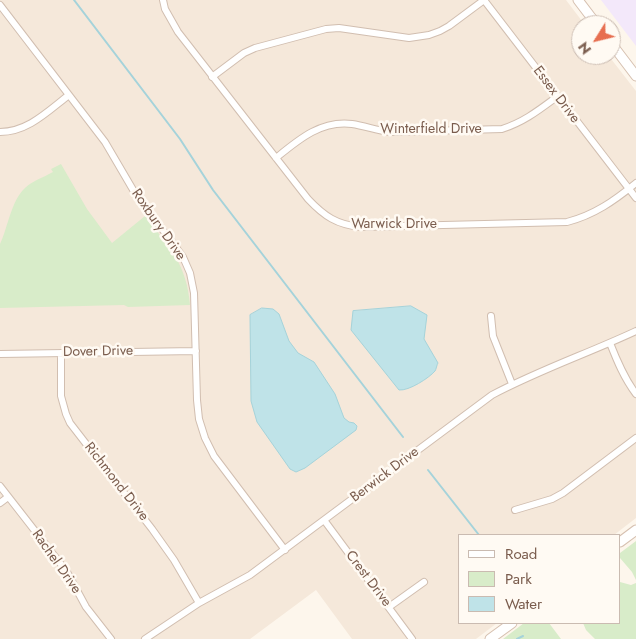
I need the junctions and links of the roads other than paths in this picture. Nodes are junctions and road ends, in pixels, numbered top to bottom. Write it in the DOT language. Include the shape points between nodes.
graph roads {
  1 [pos="163,0"];
  2 [pos="484,0"];
  3 [pos="578,0"];
  4 [pos="0,5"];
  5 [pos="589,15"];
  6 [pos="621,56"];
  7 [pos="212,76"];
  8 [pos="636,76"];
  9 [pos="69,94"];
  10 [pos="558,96"];
  11 [pos="0,132"];
  12 [pos="276,158"];
  13 [pos="636,183"];
  14 [pos="629,189"];
  15 [pos="636,198"];
  16 [pos="490,316"];
  17 [pos="636,331"];
  18 [pos="610,343"];
  19 [pos="196,351"];
  20 [pos="61,353"];
  21 [pos="0,354"];
  22 [pos="512,384"];
  23 [pos="636,394"];
  24 [pos="636,438"];
  25 [pos="0,486"];
  26 [pos="8,497"];
  27 [pos="0,503"];
  28 [pos="515,510"];
  29 [pos="324,520"];
  30 [pos="636,530"];
  31 [pos="621,541"];
  32 [pos="285,550"];
  33 [pos="424,582"];
  34 [pos="199,603"];
  35 [pos="389,607"];
  36 [pos="511,624"];
  37 [pos="110,639"];
  38 [pos="145,639"];
  39 [pos="412,639"];
  40 [pos="490,639"];
  1 -- 7 [label="street, Warwick Drive" via="170,20"];
  2 -- 7 [label="street" via="440,32 409,38 326,29 255,48"];
  2 -- 10 [label="street, Essex Drive"];
  3 -- 5 [label="street"];
  4 -- 9 [label="street, Roxbury Drive"];
  6 -- 8 [label="street"];
  7 -- 12 [label="street, Warwick Drive"];
  9 -- 11 [label="street" via="34,122 21,129"];
  9 -- 19 [label="street, Roxbury Drive" via="105,142 138,200 183,258 194,293"];
  10 -- 12 [label="street, Winterfield Drive" via="526,120 502,129 390,132 339,123 321,127 304,136"];
  10 -- 14 [label="street, Essex Drive"];
  12 -- 14 [label="street, Warwick Drive" via="320,211 347,226 567,222 596,212"];
  13 -- 14 [label="street, Warwick Drive"];
  14 -- 15 [label="street"];
  16 -- 22 [label="street" via="492,336"];
  17 -- 18 [label="street, Berwick Drive"];
  18 -- 22 [label="street, Berwick Drive"];
  18 -- 23 [label="street" via="620,370"];
  19 -- 20 [label="street, Dover Drive"];
  19 -- 32 [label="street, Roxbury Drive" via="198,410 205,438 214,456"];
  20 -- 21 [label="street, Dover Drive"];
  20 -- 34 [label="street, Richmond Drive" via="61,396 70,423 160,540"];
  22 -- 29 [label="street, Berwick Drive" via="492,395"];
  24 -- 28 [label="street" via="563,493"];
  25 -- 26 [label="street, Rachel Drive"];
  26 -- 27 [label="street"];
  26 -- 37 [label="street, Rachel Drive" via="67,572 86,607"];
  29 -- 32 [label="street, Berwick Drive"];
  29 -- 35 [label="street, Crest Drive"];
  30 -- 31 [label="street"];
  32 -- 34 [label="street, Berwick Drive"];
  33 -- 35 [label="street"];
  34 -- 38 [label="street, Berwick Drive"];
  35 -- 39 [label="street, Crest Drive"];
  36 -- 40 [label="street"];
}
